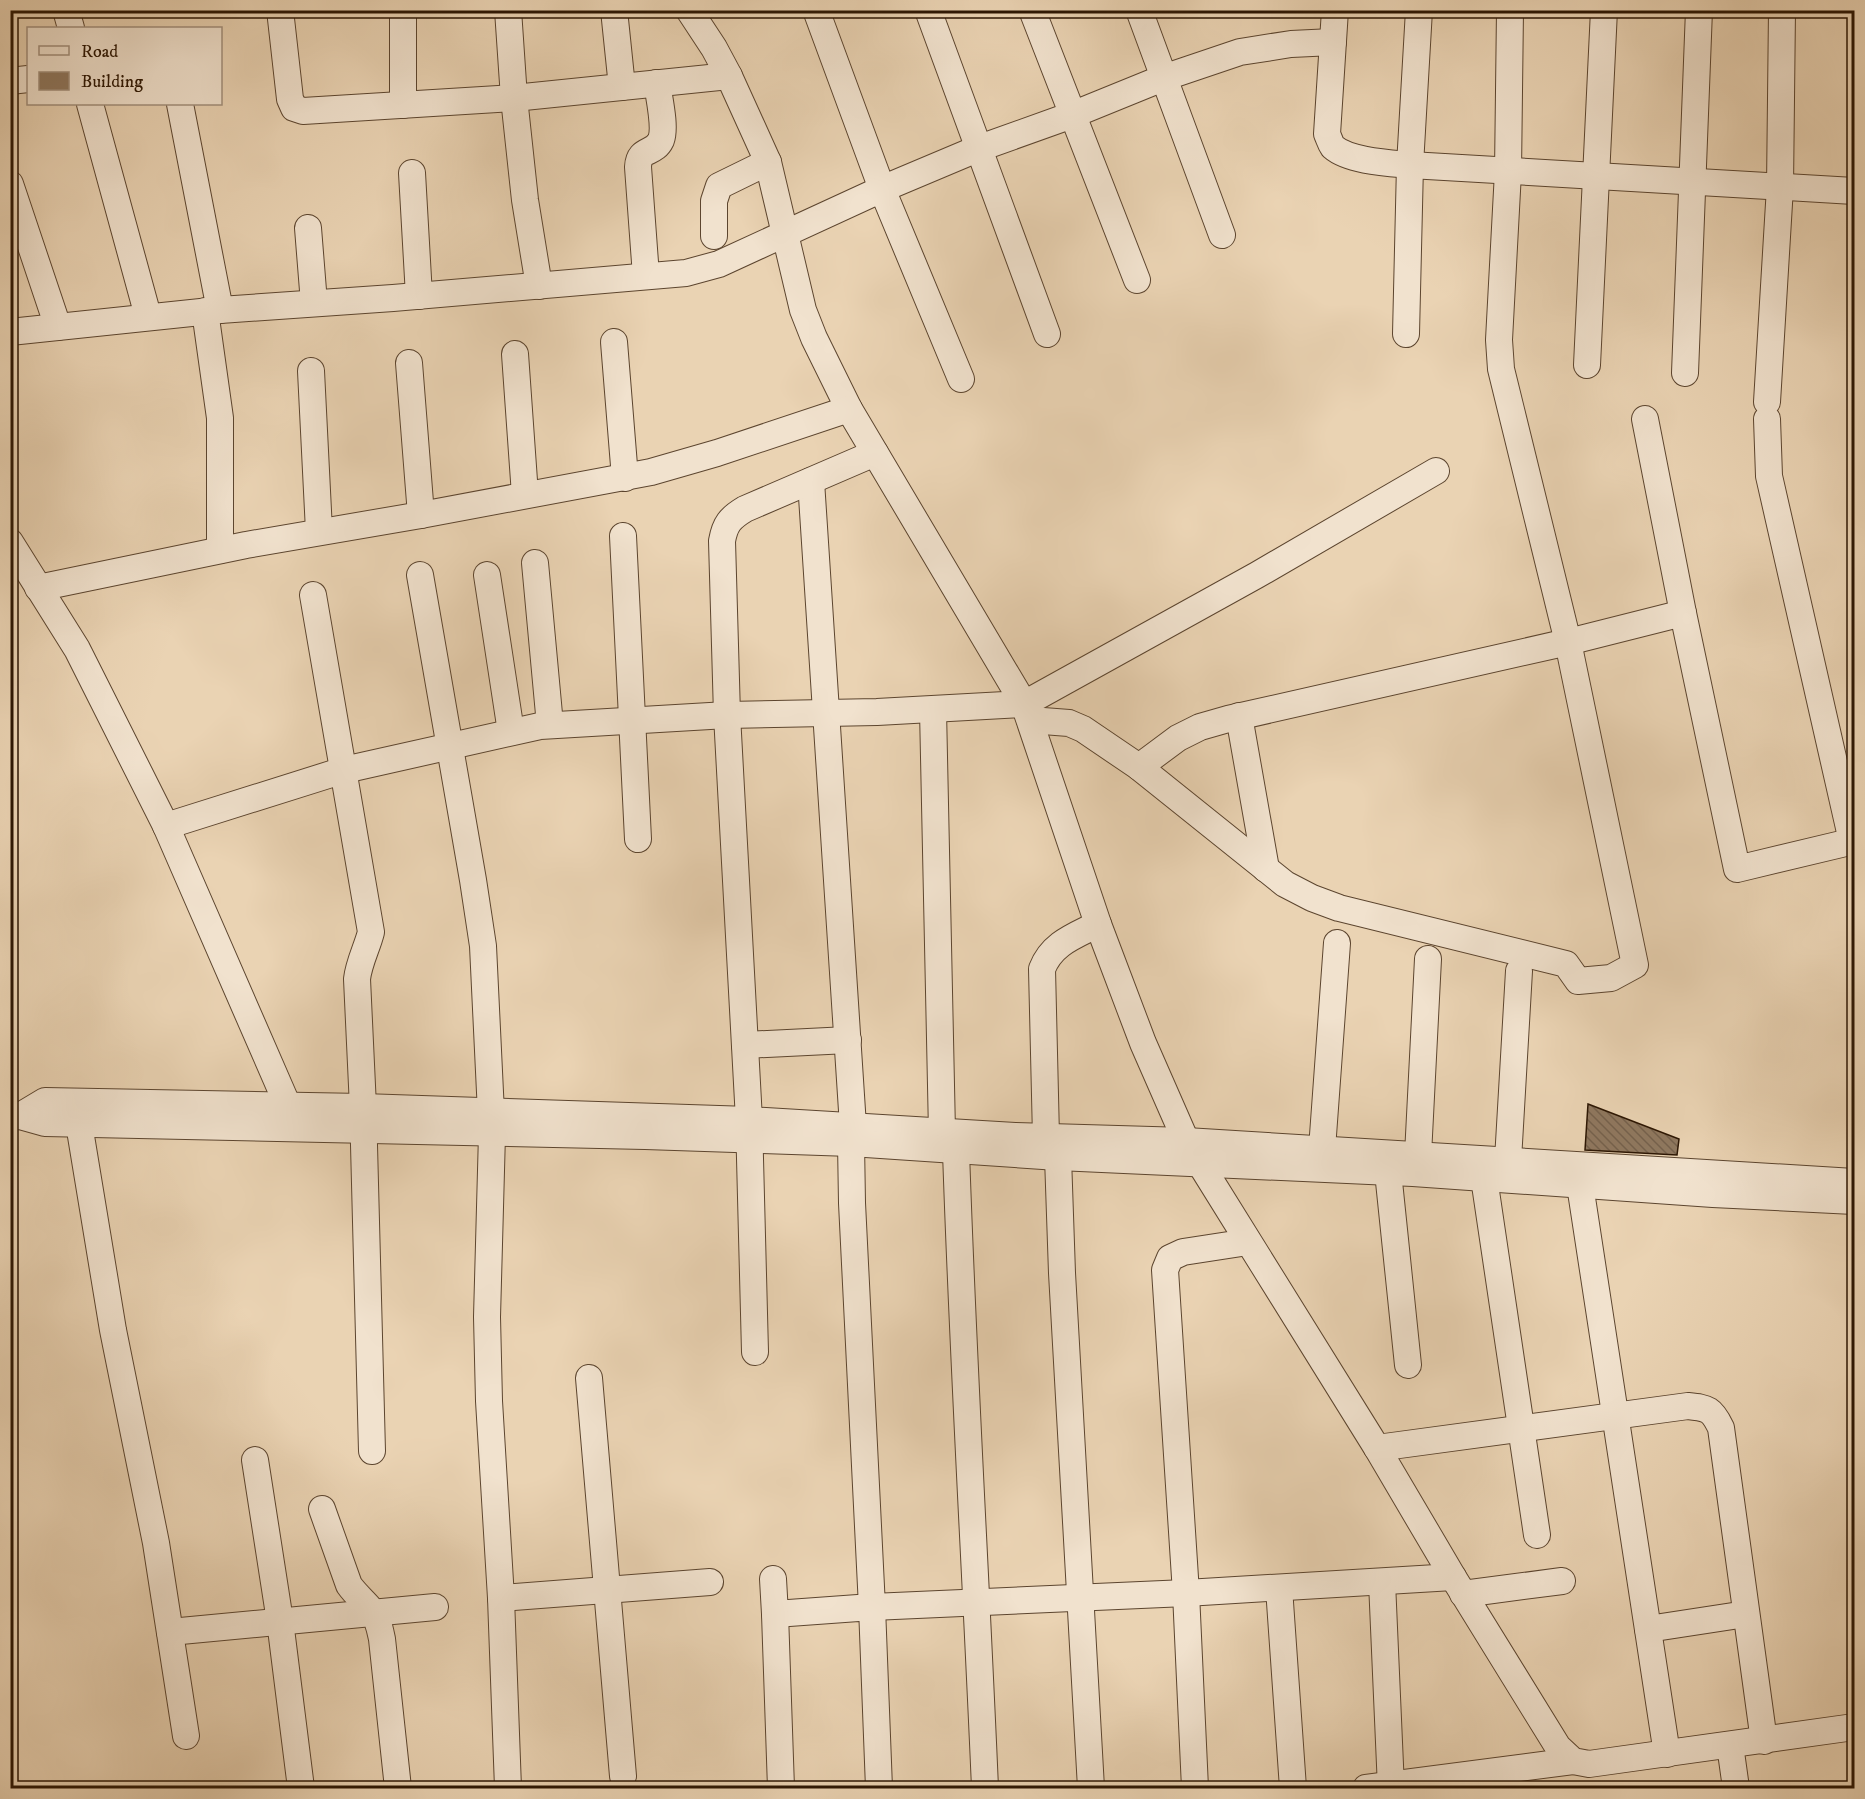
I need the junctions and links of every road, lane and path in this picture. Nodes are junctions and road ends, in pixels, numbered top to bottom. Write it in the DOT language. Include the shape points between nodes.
graph roads {
  1 [pos="66,10"];
  2 [pos="280,10"];
  3 [pos="403,10"];
  4 [pos="508,10"];
  5 [pos="614,10"];
  6 [pos="689,10"];
  7 [pos="816,10"];
  8 [pos="928,10"];
  9 [pos="1032,10"];
  10 [pos="1139,10"];
  11 [pos="1335,10"];
  12 [pos="1419,10"];
  13 [pos="1510,10"];
  14 [pos="1604,10"];
  15 [pos="1700,10"];
  16 [pos="1782,10"];
  17 [pos="71,27"];
  18 [pos="1333,42"];
  19 [pos="729,76"];
  20 [pos="27,78"];
  21 [pos="1163,78"];
  22 [pos="10,81"];
  23 [pos="657,83"];
  24 [pos="622,87"];
  25 [pos="514,98"];
  26 [pos="90,105"];
  27 [pos="180,105"];
  28 [pos="403,105"];
  29 [pos="1072,115"];
  30 [pos="978,149"];
  31 [pos="768,162"];
  32 [pos="1410,165"];
  33 [pos="1508,172"];
  34 [pos="412,173"];
  35 [pos="1595,175"];
  36 [pos="1693,181"];
  37 [pos="10,184"];
  38 [pos="1780,187"];
  39 [pos="882,189"];
  40 [pos="1854,191"];
  41 [pos="308,228"];
  42 [pos="785,233"];
  43 [pos="1222,235"];
  44 [pos="714,236"];
  45 [pos="646,276"];
  46 [pos="1137,280"];
  47 [pos="539,286"];
  48 [pos="419,296"];
  49 [pos="314,303"];
  50 [pos="213,310"];
  51 [pos="148,316"];
  52 [pos="57,327"];
  53 [pos="10,332"];
  54 [pos="1047,334"];
  55 [pos="1406,334"];
  56 [pos="614,342"];
  57 [pos="515,354"];
  58 [pos="410,363"];
  59 [pos="1587,365"];
  60 [pos="311,371"];
  61 [pos="1685,373"];
  62 [pos="961,379"];
  63 [pos="849,409"];
  64 [pos="1645,419"];
  65 [pos="875,453"];
  66 [pos="1436,471"];
  67 [pos="625,477"];
  68 [pos="811,481"];
  69 [pos="525,495"];
  70 [pos="421,515"];
  71 [pos="320,531"];
  72 [pos="623,536"];
  73 [pos="10,542"];
  74 [pos="220,550"];
  75 [pos="535,563"];
  76 [pos="420,575"];
  77 [pos="487,575"];
  78 [pos="38,588"];
  79 [pos="313,595"];
  80 [pos="1683,613"];
  81 [pos="1568,642"];
  82 [pos="933,710"];
  83 [pos="827,712"];
  84 [pos="1027,712"];
  85 [pos="727,715"];
  86 [pos="1239,716"];
  87 [pos="632,722"];
  88 [pos="550,725"];
  89 [pos="511,732"];
  90 [pos="448,747"];
  91 [pos="1139,767"];
  92 [pos="344,770"];
  93 [pos="166,826"];
  94 [pos="638,839"];
  95 [pos="1853,841"];
  96 [pos="1266,869"];
  97 [pos="1098,924"];
  98 [pos="1337,944"];
  99 [pos="1428,959"];
  100 [pos="1519,971"];
  101 [pos="848,1040"];
  102 [pos="745,1046"];
  103 [pos="288,1106"];
  104 [pos="15,1116"];
  105 [pos="364,1119"];
  106 [pos="492,1123"];
  107 [pos="79,1124"];
  108 [pos="749,1130"];
  109 [pos="852,1135"];
  110 [pos="949,1142"];
  111 [pos="1052,1147"];
  112 [pos="1322,1149"];
  113 [pos="1193,1152"];
  114 [pos="1418,1155"];
  115 [pos="1508,1160"];
  116 [pos="1388,1172"];
  117 [pos="1484,1178"];
  118 [pos="1854,1182"];
  119 [pos="1580,1185"];
  120 [pos="1854,1201"];
  121 [pos="1248,1242"];
  122 [pos="755,1352"];
  123 [pos="1408,1365"];
  124 [pos="589,1378"];
  125 [pos="1617,1415"];
  126 [pos="1521,1428"];
  127 [pos="1377,1448"];
  128 [pos="372,1451"];
  129 [pos="255,1461"];
  130 [pos="322,1509"];
  131 [pos="1537,1535"];
  132 [pos="773,1579"];
  133 [pos="1562,1581"];
  134 [pos="710,1582"];
  135 [pos="1382,1582"];
  136 [pos="1458,1586"];
  137 [pos="1279,1588"];
  138 [pos="606,1590"];
  139 [pos="1186,1593"];
  140 [pos="501,1598"];
  141 [pos="1081,1598"];
  142 [pos="977,1601"];
  143 [pos="435,1607"];
  144 [pos="872,1607"];
  145 [pos="374,1612"];
  146 [pos="775,1614"];
  147 [pos="1746,1614"];
  148 [pos="280,1621"];
  149 [pos="1648,1629"];
  150 [pos="170,1632"];
  151 [pos="1854,1727"];
  152 [pos="186,1736"];
  153 [pos="1764,1741"];
  154 [pos="1730,1745"];
  155 [pos="1667,1754"];
  156 [pos="1573,1761"];
  157 [pos="623,1776"];
  158 [pos="1391,1787"];
  159 [pos="302,1788"];
  160 [pos="398,1788"];
  161 [pos="508,1788"];
  162 [pos="782,1788"];
  163 [pos="879,1788"];
  164 [pos="985,1788"];
  165 [pos="1091,1788"];
  166 [pos="1195,1788"];
  167 [pos="1293,1788"];
  168 [pos="1366,1788"];
  169 [pos="1736,1788"];
  1 -- 17 [label="street"];
  2 -- 28 [label="street" via="294,108 303,111"];
  3 -- 28 [label="street"];
  4 -- 25 [label="street"];
  5 -- 24 [label="street"];
  6 -- 19 [label="street"];
  7 -- 39 [label="street"];
  8 -- 30 [label="street"];
  9 -- 29 [label="street"];
  10 -- 21 [label="street"];
  11 -- 18 [label="street"];
  12 -- 32 [label="street"];
  13 -- 33 [label="street"];
  14 -- 35 [label="street"];
  15 -- 36 [label="street"];
  16 -- 38 [label="street"];
  18 -- 21 [label="street" via="1240,52"];
  18 -- 32 [label="street" via="1327,134 1331,145 1341,153"];
  19 -- 23 [label="street"];
  19 -- 31 [label="street"];
  20 -- 22 [label="street"];
  21 -- 29 [label="street"];
  21 -- 43 [label="street"];
  23 -- 24 [label="street"];
  23 -- 45 [label="street" via="662,139 656,148 638,159"];
  24 -- 25 [label="street"];
  25 -- 28 [label="street"];
  25 -- 47 [label="street"];
  26 -- 51 [label="street"];
  27 -- 50 [label="street"];
  29 -- 30 [label="street"];
  29 -- 46 [label="street"];
  30 -- 39 [label="street"];
  30 -- 54 [label="street"];
  31 -- 42 [label="street"];
  31 -- 44 [label="street" via="719,186 714,201"];
  32 -- 33 [label="street"];
  32 -- 55 [label="street"];
  33 -- 35 [label="street"];
  33 -- 81 [label="street" via="1499,340 1501,369"];
  34 -- 48 [label="street"];
  35 -- 36 [label="street"];
  35 -- 59 [label="street"];
  36 -- 38 [label="street"];
  36 -- 61 [label="street"];
  37 -- 52 [label="street"];
  38 -- 40 [label="street"];
  38 -- 95 [label="street" via="1767,410 1769,476"];
  39 -- 42 [label="street"];
  39 -- 62 [label="street"];
  41 -- 49 [label="street"];
  42 -- 45 [label="street" via="719,264 686,273"];
  42 -- 63 [label="street" via="803,310"];
  45 -- 47 [label="street"];
  47 -- 48 [label="street"];
  48 -- 49 [label="street"];
  49 -- 50 [label="street"];
  50 -- 51 [label="street"];
  50 -- 74 [label="street" via="220,418"];
  51 -- 52 [label="street"];
  52 -- 53 [label="street"];
  56 -- 67 [label="street"];
  57 -- 69 [label="street"];
  58 -- 70 [label="street"];
  60 -- 71 [label="street"];
  63 -- 65 [label="street"];
  63 -- 67 [label="street" via="717,453"];
  64 -- 80 [label="street"];
  65 -- 68 [label="street"];
  65 -- 84 [label="street"];
  66 -- 84 [label="street"];
  67 -- 69 [label="street"];
  68 -- 83 [label="street"];
  68 -- 85 [label="street" via="745,509 731,517 724,528"];
  69 -- 70 [label="street"];
  70 -- 71 [label="street"];
  71 -- 74 [label="street"];
  72 -- 87 [label="street"];
  73 -- 78 [label="street"];
  74 -- 78 [label="street"];
  75 -- 88 [label="street"];
  76 -- 90 [label="street"];
  77 -- 89 [label="street"];
  78 -- 93 [label="street" via="77,649"];
  79 -- 92 [label="street"];
  80 -- 81 [label="street"];
  80 -- 95 [label="street" via="1737,869"];
  81 -- 86 [label="street"];
  81 -- 96 [label="street" via="1635,965 1611,978 1578,981 1566,964 1339,908 1285,884"];
  82 -- 83 [label="street"];
  82 -- 84 [label="street"];
  82 -- 110 [label="street"];
  83 -- 85 [label="street"];
  83 -- 101 [label="street"];
  84 -- 91 [label="street" via="1076,726"];
  84 -- 97 [label="street"];
  85 -- 87 [label="street"];
  85 -- 102 [label="street"];
  86 -- 91 [label="street" via="1178,738"];
  86 -- 96 [label="street"];
  87 -- 88 [label="street"];
  87 -- 94 [label="street"];
  88 -- 89 [label="street"];
  89 -- 90 [label="street"];
  90 -- 92 [label="street"];
  90 -- 106 [label="street" via="483,946"];
  91 -- 96 [label="street"];
  92 -- 93 [label="street"];
  92 -- 105 [label="street" via="371,932 357,979"];
  93 -- 103 [label="street"];
  97 -- 111 [label="street" via="1056,947 1042,969"];
  97 -- 113 [label="street" via="1143,1043"];
  98 -- 112 [label="street"];
  99 -- 114 [label="street"];
  100 -- 115 [label="street"];
  101 -- 102 [label="street"];
  101 -- 109 [label="street"];
  102 -- 108 [label="street"];
  103 -- 104 [label="street" via="45,1101"];
  103 -- 105 [label="street"];
  104 -- 107 [label="street" via="45,1123"];
  105 -- 106 [label="street"];
  105 -- 107 [label="street"];
  105 -- 128 [label="street"];
  106 -- 108 [label="street"];
  106 -- 140 [label="street" via="487,1317"];
  107 -- 150 [label="street"];
  108 -- 109 [label="street"];
  108 -- 122 [label="street"];
  109 -- 110 [label="street"];
  109 -- 144 [label="street"];
  110 -- 111 [label="street"];
  110 -- 142 [label="street"];
  111 -- 113 [label="street"];
  111 -- 141 [label="street"];
  112 -- 113 [label="street"];
  112 -- 114 [label="street"];
  113 -- 116 [label="street"];
  113 -- 121 [label="street"];
  114 -- 115 [label="street"];
  115 -- 118 [label="street"];
  116 -- 117 [label="street"];
  116 -- 123 [label="street"];
  117 -- 119 [label="street"];
  117 -- 126 [label="street"];
  119 -- 120 [label="street"];
  119 -- 125 [label="street"];
  121 -- 127 [label="street"];
  121 -- 139 [label="street" via="1183,1251 1170,1258 1165,1270"];
  124 -- 138 [label="street"];
  125 -- 126 [label="street"];
  125 -- 147 [label="street" via="1688,1406 1706,1408 1715,1415 1721,1428"];
  125 -- 149 [label="street"];
  126 -- 127 [label="street"];
  126 -- 131 [label="street"];
  127 -- 136 [label="street"];
  129 -- 148 [label="street"];
  130 -- 145 [label="street" via="349,1585"];
  132 -- 146 [label="street"];
  133 -- 136 [label="street"];
  134 -- 138 [label="street"];
  135 -- 136 [label="street"];
  135 -- 137 [label="street"];
  135 -- 158 [label="street"];
  136 -- 156 [label="street" via="1558,1746"];
  137 -- 139 [label="street"];
  137 -- 167 [label="street"];
  138 -- 140 [label="street"];
  138 -- 157 [label="street"];
  139 -- 141 [label="street"];
  139 -- 166 [label="street"];
  140 -- 161 [label="street"];
  141 -- 142 [label="street"];
  141 -- 165 [label="street"];
  142 -- 144 [label="street"];
  142 -- 164 [label="street"];
  143 -- 145 [label="street"];
  144 -- 146 [label="street"];
  144 -- 163 [label="street"];
  145 -- 148 [label="street"];
  145 -- 160 [label="street" via="382,1639"];
  146 -- 162 [label="street"];
  147 -- 149 [label="street"];
  147 -- 153 [label="street"];
  148 -- 150 [label="street"];
  148 -- 159 [label="street"];
  149 -- 155 [label="street"];
  150 -- 152 [label="street"];
  151 -- 153 [label="street"];
  153 -- 154 [label="street"];
  154 -- 155 [label="street"];
  154 -- 169 [label="street"];
  155 -- 156 [label="street" via="1589,1764"];
  156 -- 158 [label="street"];
  158 -- 168 [label="street"];
}
